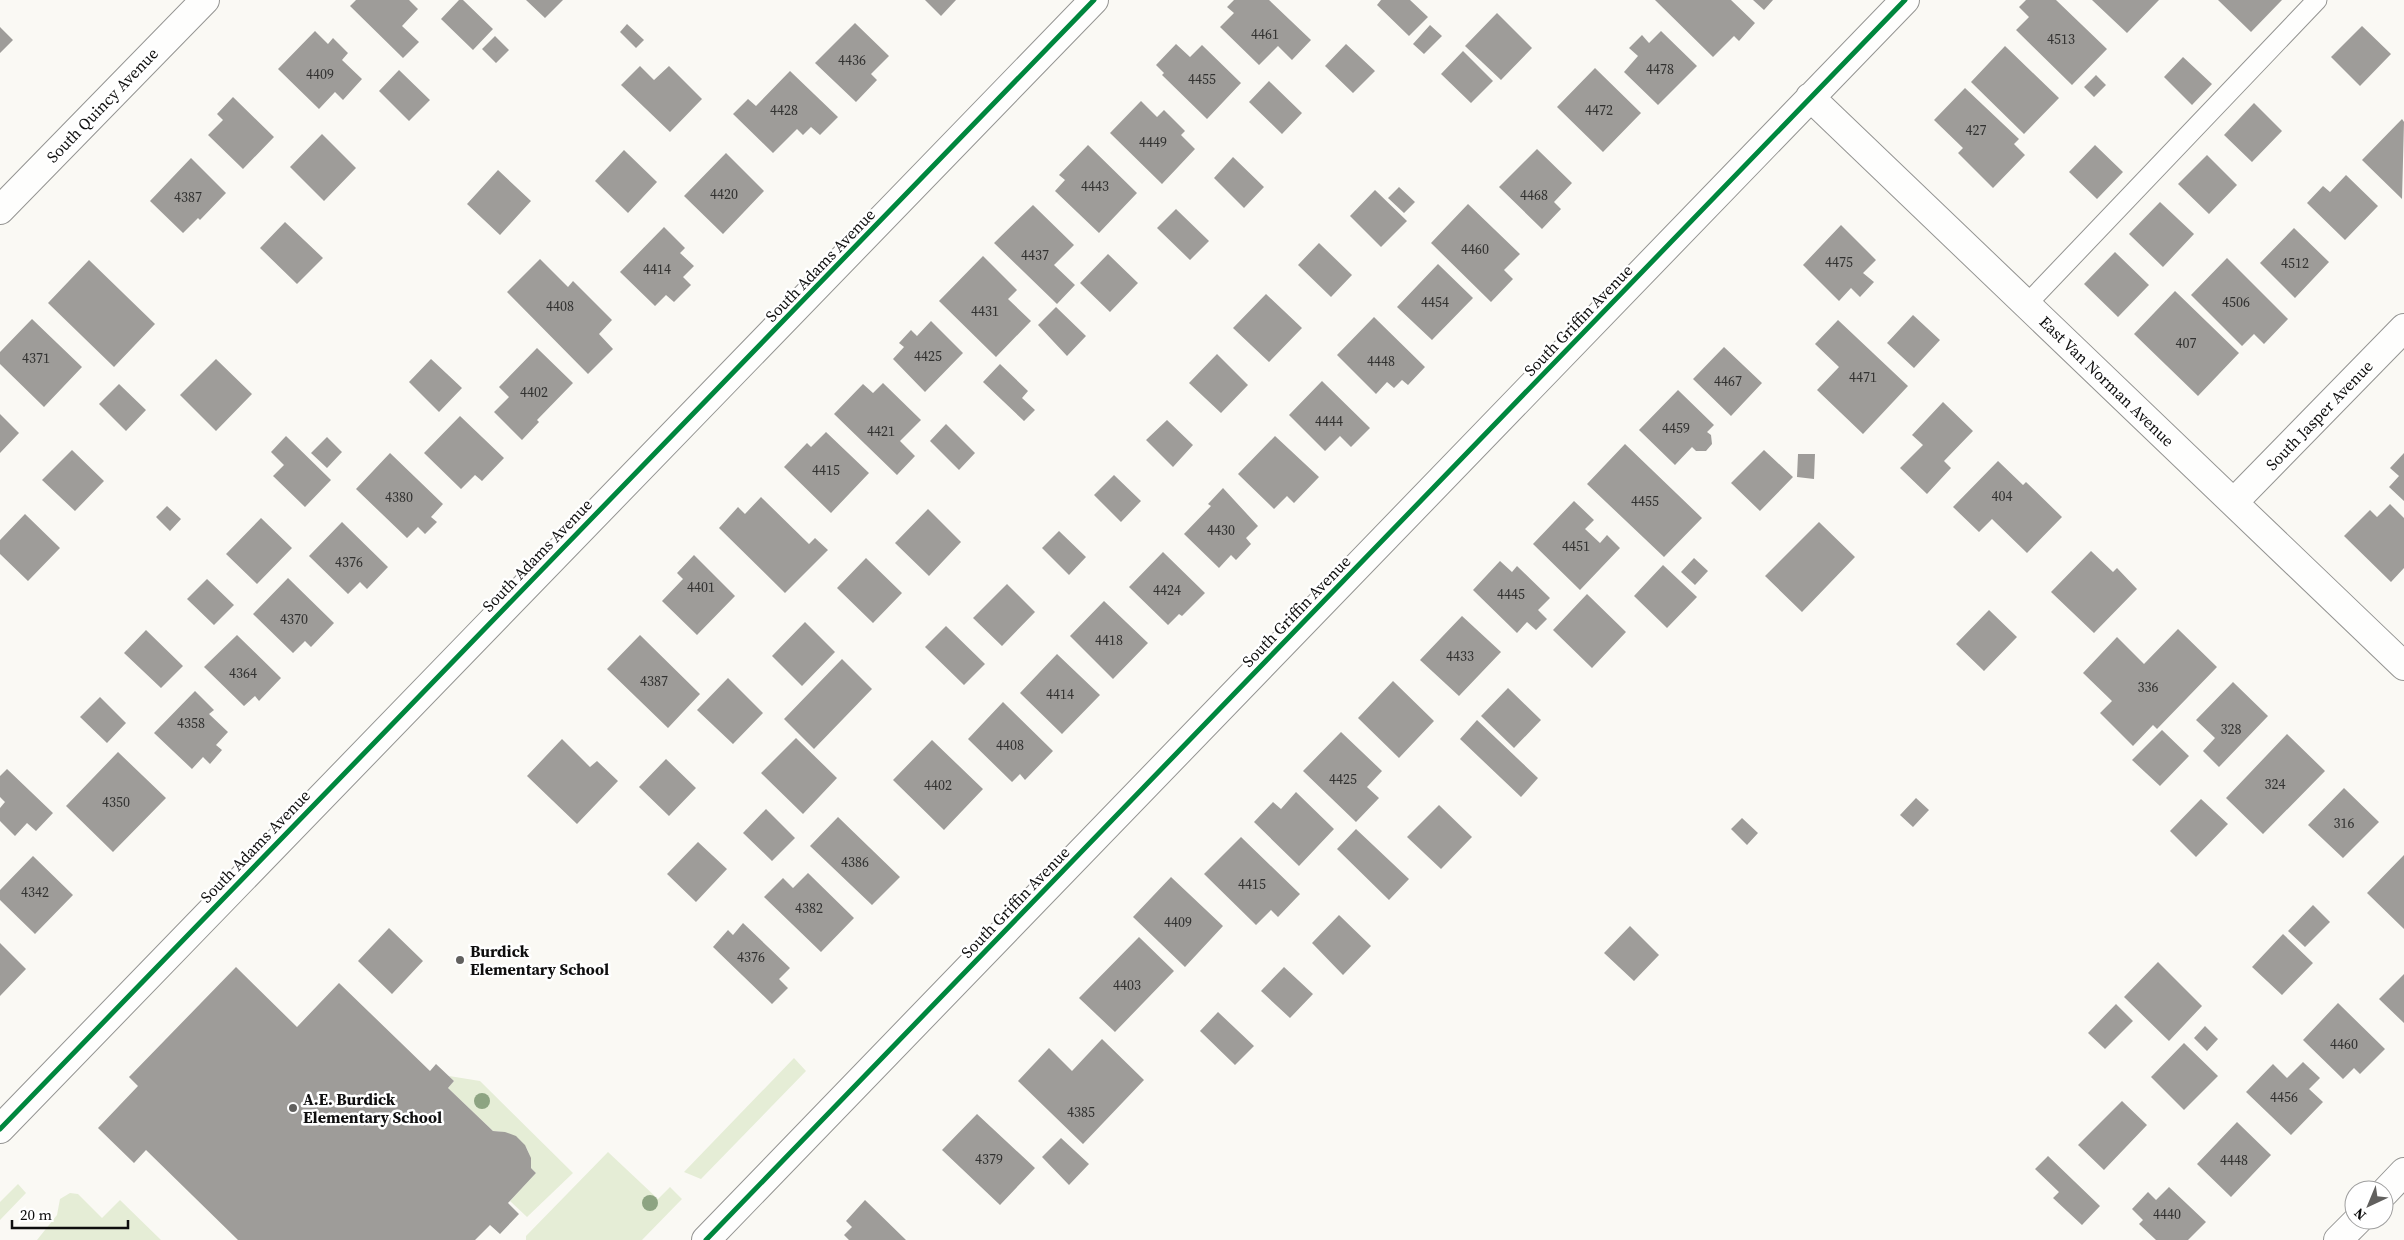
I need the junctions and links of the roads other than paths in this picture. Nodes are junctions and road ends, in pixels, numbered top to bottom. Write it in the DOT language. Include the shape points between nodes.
graph roads {
  1 [pos="205,0"];
  2 [pos="1094,0"];
  3 [pos="1905,0"];
  4 [pos="2317,0"];
  5 [pos="1810,97"];
  6 [pos="0,210"];
  7 [pos="2027,304"];
  8 [pos="2404,328"];
  9 [pos="2234,502"];
  10 [pos="2404,666"];
  11 [pos="0,1129"];
  12 [pos="2404,1172"];
  13 [pos="2394,1182"];
  14 [pos="2348,1230"];
  15 [pos="706,1240"];
  16 [pos="2338,1240"];
  1 -- 6 [label="street, South Quincy Avenue"];
  2 -- 11 [label="street, South Adams Avenue"];
  3 -- 5 [label="street, South Griffin Avenue"];
  4 -- 7 [label="lane"];
  5 -- 7 [label="street, East Van Norman Avenue"];
  5 -- 15 [label="street, South Griffin Avenue"];
  7 -- 9 [label="street, East Van Norman Avenue"];
  8 -- 9 [label="street, South Jasper Avenue"];
  9 -- 10 [label="street, East Van Norman Avenue"];
  12 -- 13 [label="street"];
  14 -- 16 [label="street"];
}
